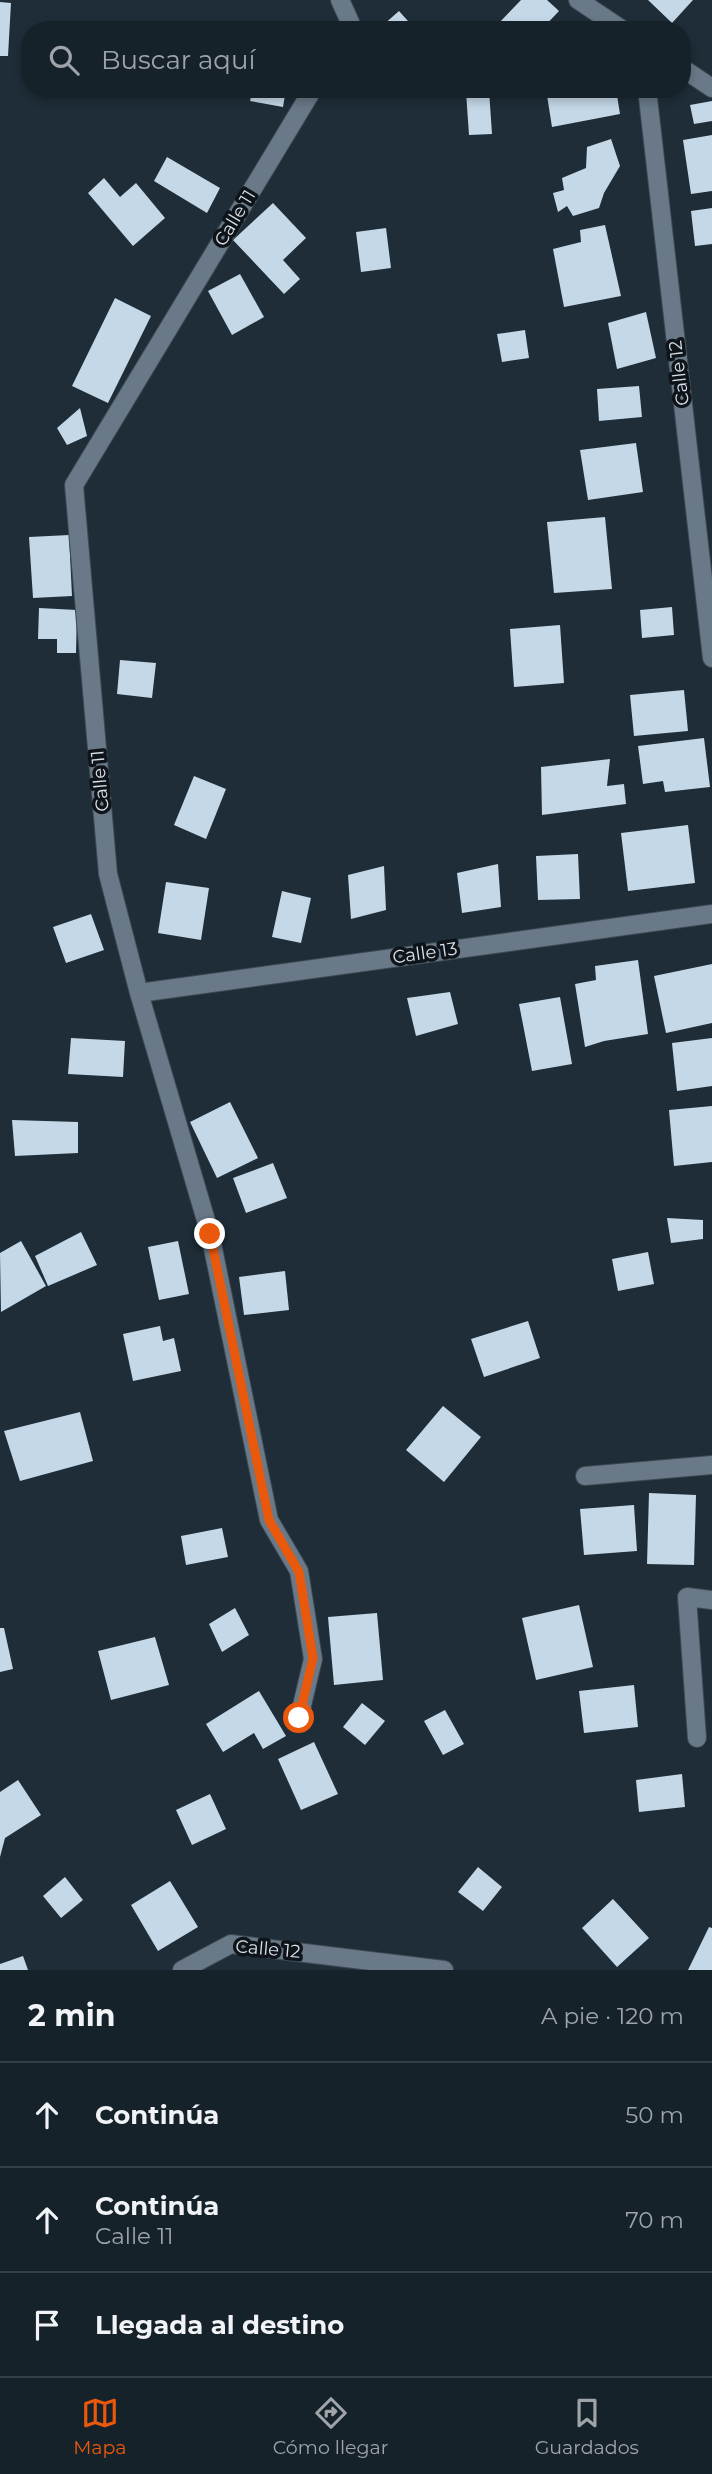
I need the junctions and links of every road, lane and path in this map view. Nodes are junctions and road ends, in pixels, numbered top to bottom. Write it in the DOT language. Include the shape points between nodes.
graph roads {
  1 [pos="340,0"];
  2 [pos="578,0"];
  3 [pos="350,21"];
  4 [pos="610,21"];
  5 [pos="691,74"];
  6 [pos="712,88"];
  7 [pos="308,98"];
  8 [pos="648,98"];
  9 [pos="712,657"];
  10 [pos="712,914"];
  11 [pos="139,993"];
  12 [pos="712,1465"];
  13 [pos="585,1475"];
  14 [pos="712,1600"];
  15 [pos="299,1718"];
  16 [pos="698,1738"];
  17 [pos="419,1968"];
  18 [pos="182,1970"];
  19 [pos="444,1970"];
  1 -- 3 [label="street"];
  2 -- 4 [label="street"];
  5 -- 6 [label="street"];
  7 -- 11 [label="street, Calle 11" via="74,485 108,874"];
  8 -- 9 [label="street, Calle 12"];
  10 -- 11 [label="street, Calle 13"];
  11 -- 15 [label="street, Calle 11" via="210,1234 269,1520 299,1572 313,1658"];
  12 -- 13 [label="street"];
  14 -- 16 [label="street" via="687,1597"];
  17 -- 18 [label="street, Calle 12" via="231,1944"];
  17 -- 19 [label="street, Calle 12"];
}
